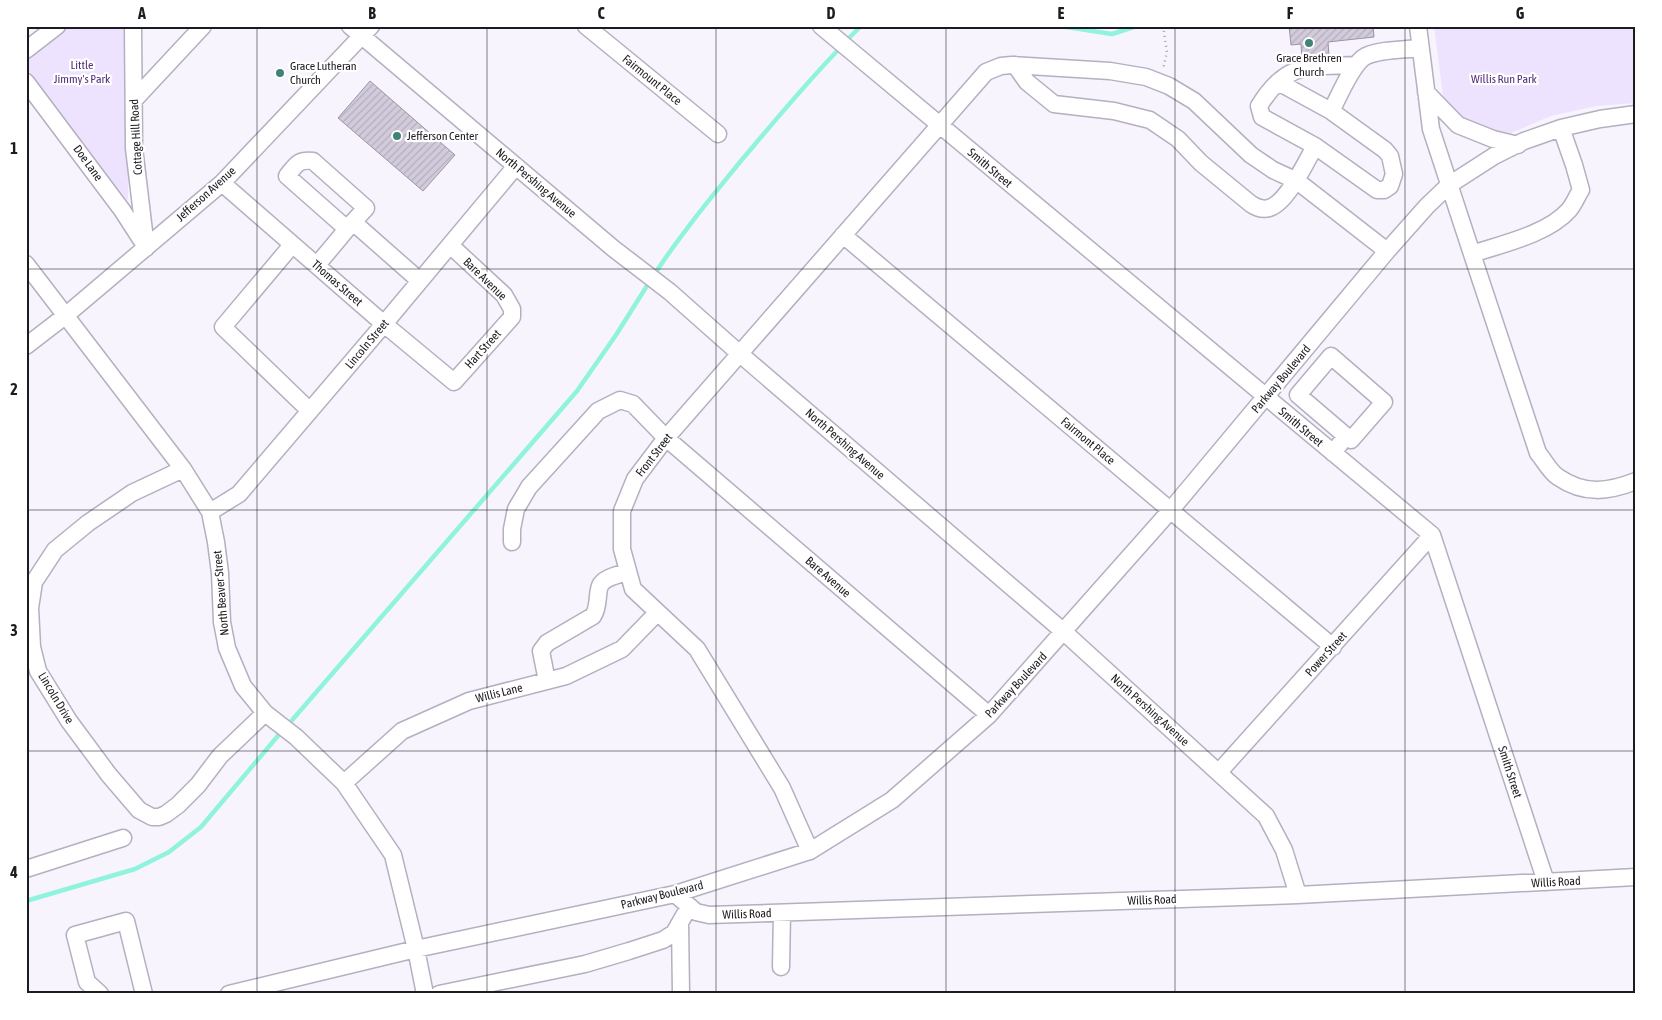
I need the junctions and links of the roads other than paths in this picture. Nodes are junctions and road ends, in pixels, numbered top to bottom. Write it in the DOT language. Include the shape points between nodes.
graph roads {
  1 [pos="57,26"];
  2 [pos="133,26"];
  3 [pos="203,26"];
  4 [pos="586,26"];
  5 [pos="1418,26"];
  6 [pos="821,27"];
  7 [pos="361,30"];
  8 [pos="1420,48"];
  9 [pos="26,50"];
  10 [pos="1015,65"];
  11 [pos="1356,65"];
  12 [pos="26,82"];
  13 [pos="1278,82"];
  14 [pos="1426,92"];
  15 [pos="134,100"];
  16 [pos="1332,112"];
  17 [pos="1636,114"];
  18 [pos="939,126"];
  19 [pos="1561,128"];
  20 [pos="718,134"];
  21 [pos="1518,145"];
  22 [pos="1315,146"];
  23 [pos="516,166"];
  24 [pos="1297,180"];
  25 [pos="222,183"];
  26 [pos="1449,185"];
  27 [pos="843,235"];
  28 [pos="292,245"];
  29 [pos="450,245"];
  30 [pos="146,248"];
  31 [pos="1387,251"];
  32 [pos="1472,254"];
  33 [pos="26,264"];
  34 [pos="317,265"];
  35 [pos="420,281"];
  36 [pos="65,316"];
  37 [pos="512,317"];
  38 [pos="384,324"];
  39 [pos="1309,345"];
  40 [pos="26,346"];
  41 [pos="740,354"];
  42 [pos="1327,361"];
  43 [pos="1285,374"];
  44 [pos="454,382"];
  45 [pos="1305,396"];
  46 [pos="1266,397"];
  47 [pos="310,411"];
  48 [pos="1292,420"];
  49 [pos="1346,436"];
  50 [pos="666,438"];
  51 [pos="1333,453"];
  52 [pos="183,469"];
  53 [pos="1636,481"];
  54 [pos="1170,511"];
  55 [pos="210,512"];
  56 [pos="1432,535"];
  57 [pos="512,542"];
  58 [pos="628,572"];
  59 [pos="657,613"];
  60 [pos="1064,632"];
  61 [pos="1333,647"];
  62 [pos="547,681"];
  63 [pos="265,712"];
  64 [pos="989,716"];
  65 [pos="1219,772"];
  66 [pos="344,783"];
  67 [pos="123,838"];
  68 [pos="810,851"];
  69 [pos="26,869"];
  70 [pos="1636,877"];
  71 [pos="1546,882"];
  72 [pos="675,894"];
  73 [pos="1298,895"];
  74 [pos="690,907"];
  75 [pos="782,913"];
  76 [pos="680,923"];
  77 [pos="416,950"];
  78 [pos="781,967"];
  79 [pos="281,988"];
  80 [pos="100,994"];
  81 [pos="144,994"];
  82 [pos="229,994"];
  83 [pos="425,994"];
  84 [pos="439,994"];
  85 [pos="681,994"];
  1 -- 9 [label="street"];
  2 -- 15 [label="street, Cottage Hill Road"];
  3 -- 15 [label="street"];
  4 -- 20 [label="street, Fairmount Place"];
  5 -- 8 [label="street"];
  6 -- 18 [label="street, Smith Street"];
  7 -- 23 [label="street, North Pershing Avenue"];
  7 -- 25 [label="street, Jefferson Avenue"];
  8 -- 11 [label="street" via="1380,52 1365,56"];
  8 -- 14 [label="street"];
  10 -- 18 [label="street, Front Street" via="986,72"];
  10 -- 24 [label="street, Front Street" via="1110,71 1146,77 1169,86 1194,101 1251,154 1273,170"];
  10 -- 24 [label="street" via="1027,82 1054,104 1114,111 1150,120 1178,139 1201,164 1258,208 1272,208"];
  11 -- 13 [label="street" via="1302,68"];
  11 -- 16 [label="street"];
  12 -- 30 [label="street, Doe Lane" via="122,210"];
  13 -- 16 [label="street"];
  13 -- 22 [label="street" via="1259,106 1262,116"];
  14 -- 21 [label="street" via="1458,125"];
  14 -- 26 [label="street" via="1431,129"];
  15 -- 30 [label="street, Cottage Hill Road" via="134,148"];
  16 -- 22 [label="street" via="1390,156 1394,174 1390,186 1377,190"];
  17 -- 19 [label="street, Parkway Boulevard"];
  18 -- 27 [label="street, Front Street"];
  18 -- 46 [label="street, Smith Street"];
  19 -- 21 [label="street, Parkway Boulevard"];
  19 -- 32 [label="street" via="1581,190 1569,209 1555,222 1533,233"];
  21 -- 26 [label="street, Parkway Boulevard" via="1494,156"];
  22 -- 24 [label="street"];
  23 -- 29 [label="street, Lincoln Street"];
  23 -- 41 [label="street, North Pershing Avenue"];
  24 -- 31 [label="street, Front Street"];
  25 -- 28 [label="street, Thomas Street"];
  25 -- 30 [label="street, Jefferson Avenue"];
  26 -- 31 [label="street, Parkway Boulevard"];
  26 -- 32 [label="street"];
  27 -- 41 [label="street, Front Street"];
  27 -- 54 [label="street, Fairmont Place"];
  28 -- 34 [label="street, Thomas Street"];
  28 -- 47 [label="street" via="223,327"];
  29 -- 35 [label="street, Lincoln Street"];
  29 -- 37 [label="street, Bare Avenue" via="504,295 512,309"];
  30 -- 36 [label="street, Jefferson Avenue"];
  31 -- 39 [label="street, Parkway Boulevard"];
  32 -- 53 [label="street" via="1538,453 1556,477 1585,490 1617,488"];
  33 -- 36 [label="street, North Beaver Street"];
  34 -- 35 [label="street" via="350,226"];
  34 -- 38 [label="street, Thomas Street"];
  35 -- 38 [label="street, Lincoln Street"];
  36 -- 40 [label="street, Jefferson Avenue"];
  36 -- 52 [label="street, North Beaver Street"];
  37 -- 44 [label="street, Hart Street"];
  38 -- 44 [label="street, Thomas Street"];
  38 -- 47 [label="street, Lincoln Street"];
  39 -- 42 [label="street"];
  39 -- 43 [label="street, Parkway Boulevard"];
  41 -- 50 [label="street, Front Street"];
  41 -- 60 [label="street, North Pershing Avenue"];
  42 -- 45 [label="street"];
  42 -- 49 [label="street" via="1331,356 1384,402 1351,440"];
  43 -- 45 [label="street"];
  43 -- 46 [label="street, Parkway Boulevard"];
  45 -- 48 [label="street"];
  45 -- 49 [label="street"];
  46 -- 48 [label="street, Smith Street"];
  46 -- 54 [label="street, Parkway Boulevard"];
  47 -- 55 [label="street, Lincoln Street" via="239,494"];
  48 -- 51 [label="street, Smith Street"];
  49 -- 51 [label="street"];
  50 -- 57 [label="street, Bare Avenue" via="633,404 620,400 598,411 529,487 516,508"];
  50 -- 58 [label="street, Front Street" via="635,479 622,512 622,549"];
  50 -- 64 [label="street, Bare Avenue"];
  51 -- 56 [label="street, Smith Street"];
  52 -- 55 [label="street, North Beaver Street"];
  52 -- 63 [label="street, Lincoln Drive" via="132,493 55,550 34,582 30,608 32,647 38,670 69,721 109,775 146,815 159,817 178,805 220,756"];
  54 -- 60 [label="street, Parkway Boulevard"];
  54 -- 61 [label="street, Fairmont Place"];
  55 -- 63 [label="street, North Beaver Street" via="220,573 226,648 243,686"];
  56 -- 61 [label="street, Power Street"];
  56 -- 71 [label="street, Smith Street"];
  58 -- 59 [label="street, Front Street" via="633,589"];
  58 -- 62 [label="street" via="601,584 597,612 593,616 542,647 540,651"];
  59 -- 62 [label="street, Willis Lane" via="622,649 566,676"];
  59 -- 68 [label="street, Front Street" via="702,656 782,788"];
  60 -- 64 [label="street, Parkway Boulevard"];
  60 -- 65 [label="street, North Pershing Avenue"];
  61 -- 65 [label="street, Power Street"];
  62 -- 66 [label="street, Willis Lane" via="469,701 402,731"];
  63 -- 66 [label="street, North Beaver Street"];
  64 -- 68 [label="street, Parkway Boulevard" via="892,800"];
  65 -- 73 [label="street, North Pershing Avenue" via="1266,816 1284,850"];
  66 -- 77 [label="street, North Beaver Street" via="393,855"];
  67 -- 69 [label="street"];
  68 -- 72 [label="street, Parkway Boulevard"];
  70 -- 71 [label="street, Willis Road"];
  71 -- 73 [label="street, Willis Road"];
  72 -- 74 [label="street, Willis Road"];
  72 -- 77 [label="street, Parkway Boulevard"];
  73 -- 75 [label="street, Willis Road"];
  74 -- 75 [label="street, Willis Road" via="709,915"];
  74 -- 76 [label="street"];
  75 -- 78 [label="street"];
  76 -- 84 [label="street" via="662,940 605,959"];
  76 -- 85 [label="street"];
  77 -- 79 [label="street, Parkway Boulevard"];
  77 -- 83 [label="street, North Beaver Street"];
  79 -- 82 [label="street, Parkway Boulevard"];
  80 -- 81 [label="street" via="87,982 75,935 126,922"];
}
